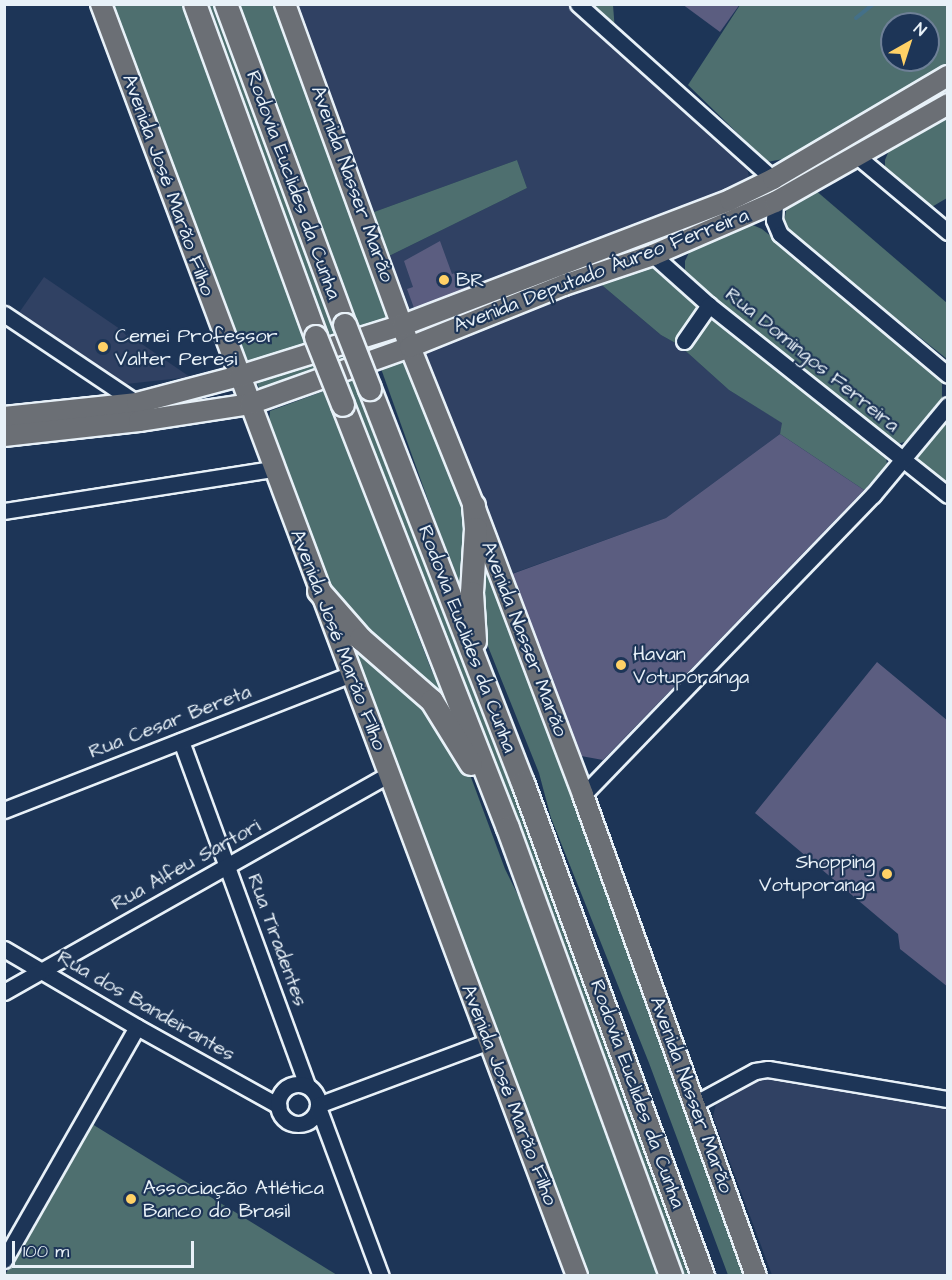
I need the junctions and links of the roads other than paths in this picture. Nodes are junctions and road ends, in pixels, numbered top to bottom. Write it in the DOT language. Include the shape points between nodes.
graph roads {
  1 [pos="101,4"];
  2 [pos="195,4"];
  3 [pos="226,4"];
  4 [pos="285,4"];
  5 [pos="578,4"];
  6 [pos="948,76"];
  7 [pos="948,104"];
  8 [pos="901,105"];
  9 [pos="913,124"];
  10 [pos="857,156"];
  11 [pos="773,179"];
  12 [pos="775,202"];
  13 [pos="948,232"];
  14 [pos="653,255"];
  15 [pos="561,276"];
  16 [pos="710,305"];
  17 [pos="4,314"];
  18 [pos="403,324"];
  19 [pos="684,341"];
  20 [pos="410,347"];
  21 [pos="948,375"];
  22 [pos="239,376"];
  23 [pos="250,404"];
  24 [pos="948,405"];
  25 [pos="138,412"];
  26 [pos="4,417"];
  27 [pos="4,436"];
  28 [pos="903,460"];
  29 [pos="273,469"];
  30 [pos="948,495"];
  31 [pos="474,506"];
  32 [pos="4,511"];
  33 [pos="319,591"];
  34 [pos="477,667"];
  35 [pos="351,674"];
  36 [pos="181,741"];
  37 [pos="389,774"];
  38 [pos="583,795"];
  39 [pos="4,810"];
  40 [pos="508,828"];
  41 [pos="228,866"];
  42 [pos="4,949"];
  43 [pos="40,970"];
  44 [pos="4,992"];
  45 [pos="137,1027"];
  46 [pos="489,1041"];
  47 [pos="276,1099"];
  48 [pos="318,1099"];
  49 [pos="948,1099"];
  50 [pos="694,1104"];
  51 [pos="4,1260"];
  52 [pos="381,1275"];
  53 [pos="577,1275"];
  54 [pos="671,1275"];
  55 [pos="703,1275"];
  56 [pos="756,1275"];
  1 -- 22 [label="main road, Avenida José Marão Filho"];
  2 -- 40 [label="highway, Rodovia Euclides da Cunha, bridge" via="316,337"];
  3 -- 34 [label="highway, Rodovia Euclides da Cunha, bridge"];
  4 -- 18 [label="main road, Avenida Nasser Marão"];
  5 -- 11 [label="street"];
  6 -- 8 [label="main road, Avenida Deputado Áureo Ferreira"];
  7 -- 9 [label="main road, Avenida Deputado Áureo Ferreira"];
  8 -- 9 [label="main road"];
  8 -- 11 [label="main road, Avenida Deputado Áureo Ferreira"];
  9 -- 10 [label="main road, Avenida Deputado Áureo Ferreira"];
  10 -- 12 [label="main road, Avenida Deputado Áureo Ferreira"];
  10 -- 13 [label="street"];
  11 -- 12 [label="main road"];
  11 -- 15 [label="main road, Avenida Deputado Áureo Ferreira"];
  12 -- 14 [label="main road, Avenida Deputado Áureo Ferreira"];
  12 -- 21 [label="street" via="774,219 780,234"];
  14 -- 15 [label="main road, Avenida Deputado Áureo Ferreira"];
  14 -- 16 [label="street, Rua Domingos Ferreira"];
  15 -- 18 [label="main road, Avenida Deputado Áureo Ferreira"];
  15 -- 20 [label="main road, Avenida Deputado Áureo Ferreira"];
  16 -- 19 [label="street"];
  16 -- 28 [label="street, Rua Domingos Ferreira"];
  17 -- 25 [label="street"];
  18 -- 20 [label="main road, Avenida Nasser Marão"];
  18 -- 22 [label="main road, Avenida Deputado Áureo Ferreira"];
  20 -- 23 [label="main road, Avenida Deputado Áureo Ferreira"];
  20 -- 31 [label="main road, Avenida Nasser Marão"];
  22 -- 23 [label="main road, Avenida José Marão Filho"];
  22 -- 25 [label="main road, Avenida Deputado Áureo Ferreira"];
  23 -- 25 [label="main road, Avenida Deputado Áureo Ferreira"];
  23 -- 29 [label="main road, Avenida José Marão Filho"];
  24 -- 28 [label="street"];
  25 -- 26 [label="main road"];
  25 -- 27 [label="main road"];
  28 -- 30 [label="street, Rua Domingos Ferreira"];
  28 -- 38 [label="street"];
  29 -- 32 [label="street"];
  29 -- 33 [label="main road, Avenida José Marão Filho"];
  31 -- 34 [label="highway" via="472,593"];
  31 -- 38 [label="main road, Avenida Nasser Marão"];
  33 -- 35 [label="main road, Avenida José Marão Filho"];
  33 -- 40 [label="highway" via="361,639 432,701"];
  34 -- 55 [label="highway, Rodovia Euclides da Cunha"];
  35 -- 36 [label="street, Rua Cesar Bereta"];
  35 -- 37 [label="main road, Avenida José Marão Filho"];
  36 -- 39 [label="street, Rua Cesar Bereta"];
  36 -- 41 [label="street, Rua Tiradentes"];
  37 -- 41 [label="street, Rua Alfeu Sartori"];
  37 -- 46 [label="main road, Avenida José Marão Filho"];
  38 -- 50 [label="main road, Avenida Nasser Marão"];
  40 -- 54 [label="highway, Rodovia Euclides da Cunha"];
  41 -- 43 [label="street, Rua Alfeu Sartori"];
  41 -- 48 [label="street, Rua Tiradentes"];
  42 -- 43 [label="street, Rua dos Bandeirantes"];
  43 -- 44 [label="street, Rua Alfeu Sartori"];
  43 -- 45 [label="street, Rua dos Bandeirantes"];
  45 -- 47 [label="street, Rua dos Bandeirantes"];
  45 -- 51 [label="street"];
  46 -- 48 [label="street"];
  46 -- 53 [label="main road, Avenida José Marão Filho"];
  47 -- 48 [label="street" via="294,1085"];
  47 -- 48 [label="street" via="287,1120 298,1124 313,1117"];
  48 -- 52 [label="street, Rua Tiradentes"];
  49 -- 50 [label="street" via="768,1070 755,1071"];
  50 -- 56 [label="main road, Avenida Nasser Marão"];
}
